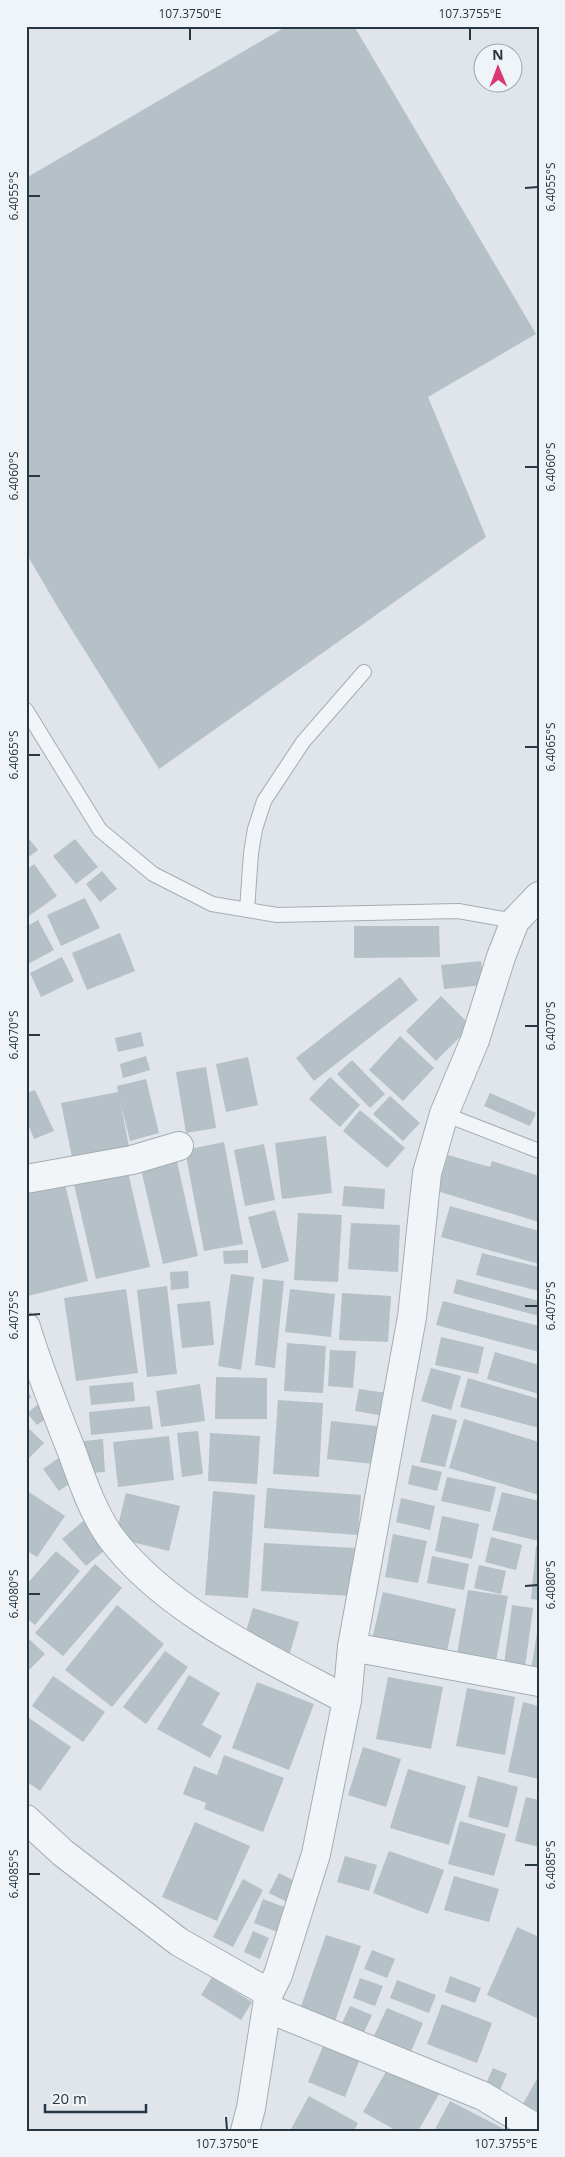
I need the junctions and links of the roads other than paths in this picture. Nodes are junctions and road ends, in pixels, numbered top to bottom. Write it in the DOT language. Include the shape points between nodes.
graph roads {
  1 [pos="364,672"];
  2 [pos="26,710"];
  3 [pos="539,896"];
  4 [pos="247,910"];
  5 [pos="515,921"];
  6 [pos="444,1114"];
  7 [pos="179,1146"];
  8 [pos="539,1152"];
  9 [pos="26,1179"];
  10 [pos="26,1328"];
  11 [pos="32,1366"];
  12 [pos="352,1647"];
  13 [pos="539,1682"];
  14 [pos="346,1700"];
  15 [pos="26,1820"];
  16 [pos="268,2000"];
  17 [pos="539,2130"];
  18 [pos="245,2131"];
  1 -- 4 [label="lane" via="303,742 264,801 251,853"];
  2 -- 4 [label="lane" via="100,830 153,874 212,904"];
  3 -- 5 [label="street"];
  4 -- 5 [label="lane" via="278,916 458,911"];
  5 -- 6 [label="street" via="476,1040"];
  6 -- 8 [label="lane"];
  6 -- 12 [label="street" via="427,1173 412,1317"];
  7 -- 9 [label="street" via="132,1160"];
  10 -- 11 [label="street"];
  11 -- 14 [label="street" via="91,1502 109,1535 147,1577 220,1632"];
  12 -- 13 [label="street"];
  12 -- 14 [label="street"];
  14 -- 16 [label="street" via="316,1854"];
  15 -- 16 [label="street" via="63,1853 179,1942"];
  16 -- 17 [label="street" via="483,2096"];
  16 -- 18 [label="street"];
}
